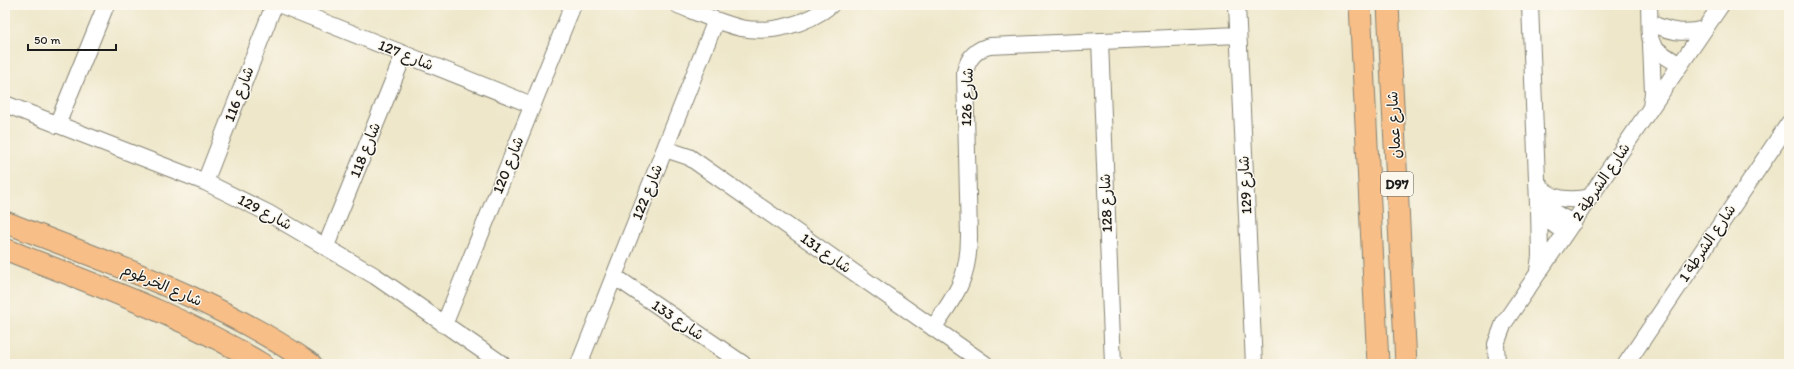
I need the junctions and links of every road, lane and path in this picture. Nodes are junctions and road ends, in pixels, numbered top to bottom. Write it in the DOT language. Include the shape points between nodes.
graph roads {
  1 [pos="106,5"];
  2 [pos="274,5"];
  3 [pos="281,5"];
  4 [pos="573,5"];
  5 [pos="678,5"];
  6 [pos="831,5"];
  7 [pos="1237,5"];
  8 [pos="1360,5"];
  9 [pos="1388,5"];
  10 [pos="1530,5"];
  11 [pos="1649,5"];
  12 [pos="1721,5"];
  13 [pos="716,20"];
  14 [pos="1650,23"];
  15 [pos="1704,29"];
  16 [pos="1238,35"];
  17 [pos="1100,41"];
  18 [pos="1652,44"];
  19 [pos="404,54"];
  20 [pos="1682,61"];
  21 [pos="5,104"];
  22 [pos="532,105"];
  23 [pos="1650,109"];
  24 [pos="1789,123"];
  25 [pos="57,125"];
  26 [pos="665,149"];
  27 [pos="205,182"];
  28 [pos="1538,195"];
  29 [pos="1590,197"];
  30 [pos="5,222"];
  31 [pos="1569,228"];
  32 [pos="326,246"];
  33 [pos="5,249"];
  34 [pos="614,276"];
  35 [pos="1536,276"];
  36 [pos="444,325"];
  37 [pos="933,328"];
  38 [pos="262,364"];
  39 [pos="311,364"];
  40 [pos="502,364"];
  41 [pos="579,364"];
  42 [pos="743,364"];
  43 [pos="985,364"];
  44 [pos="1113,364"];
  45 [pos="1254,364"];
  46 [pos="1378,364"];
  47 [pos="1406,364"];
  48 [pos="1496,364"];
  49 [pos="1626,364"];
  1 -- 25 [label="street"];
  2 -- 27 [label="street, شارع 116"];
  3 -- 19 [label="street, شارع 127"];
  4 -- 22 [label="street, شارع 120"];
  5 -- 13 [label="street"];
  6 -- 13 [label="street" via="805,21 780,28 749,29"];
  7 -- 16 [label="street, شارع 129"];
  8 -- 46 [label="main road, شارع عمان / D97"];
  9 -- 47 [label="main road, شارع عمان / D97"];
  10 -- 28 [label="street"];
  11 -- 14 [label="street"];
  12 -- 15 [label="street, شارع الشرطة 2"];
  13 -- 26 [label="street, شارع 122"];
  14 -- 15 [label="street" via="1676,32"];
  14 -- 18 [label="street" via="1649,34"];
  14 -- 20 [label="street" via="1661,41"];
  15 -- 20 [label="street, شارع الشرطة 2"];
  16 -- 17 [label="street, شارع 126"];
  16 -- 45 [label="street, شارع 129"];
  17 -- 37 [label="street, شارع 126" via="990,46 976,52 968,61 965,78 969,236 967,263 957,293"];
  17 -- 44 [label="street, شارع 128"];
  18 -- 20 [label="street" via="1662,54"];
  18 -- 23 [label="street" via="1653,88"];
  19 -- 22 [label="street, شارع 127"];
  19 -- 32 [label="street, شارع 118"];
  20 -- 23 [label="street, شارع الشرطة 2"];
  21 -- 25 [label="street, شارع 129"];
  22 -- 36 [label="street, شارع 120"];
  23 -- 29 [label="street, شارع الشرطة 2"];
  24 -- 49 [label="street, شارع الشرطة 1"];
  25 -- 27 [label="street, شارع 129"];
  26 -- 34 [label="street, شارع 122"];
  26 -- 37 [label="street, شارع 131" via="689,157"];
  27 -- 32 [label="street, شارع 129" via="268,213"];
  28 -- 29 [label="street" via="1542,190 1558,197"];
  28 -- 31 [label="street"];
  28 -- 35 [label="street" via="1540,256"];
  29 -- 31 [label="street, شارع الشرطة 2"];
  30 -- 39 [label="main road, شارع الخرطوم" via="211,306 267,336"];
  31 -- 35 [label="street, شارع الشرطة 2"];
  32 -- 36 [label="street, شارع 129" via="375,276"];
  33 -- 38 [label="main road, شارع الخرطوم" via="175,318 223,341"];
  34 -- 41 [label="street, شارع 122"];
  34 -- 42 [label="street, شارع 133"];
  35 -- 48 [label="street, شارع الشرطة 2" via="1500,331 1496,344"];
  36 -- 40 [label="street, شارع 129"];
  37 -- 43 [label="street, شارع 131"];
}
